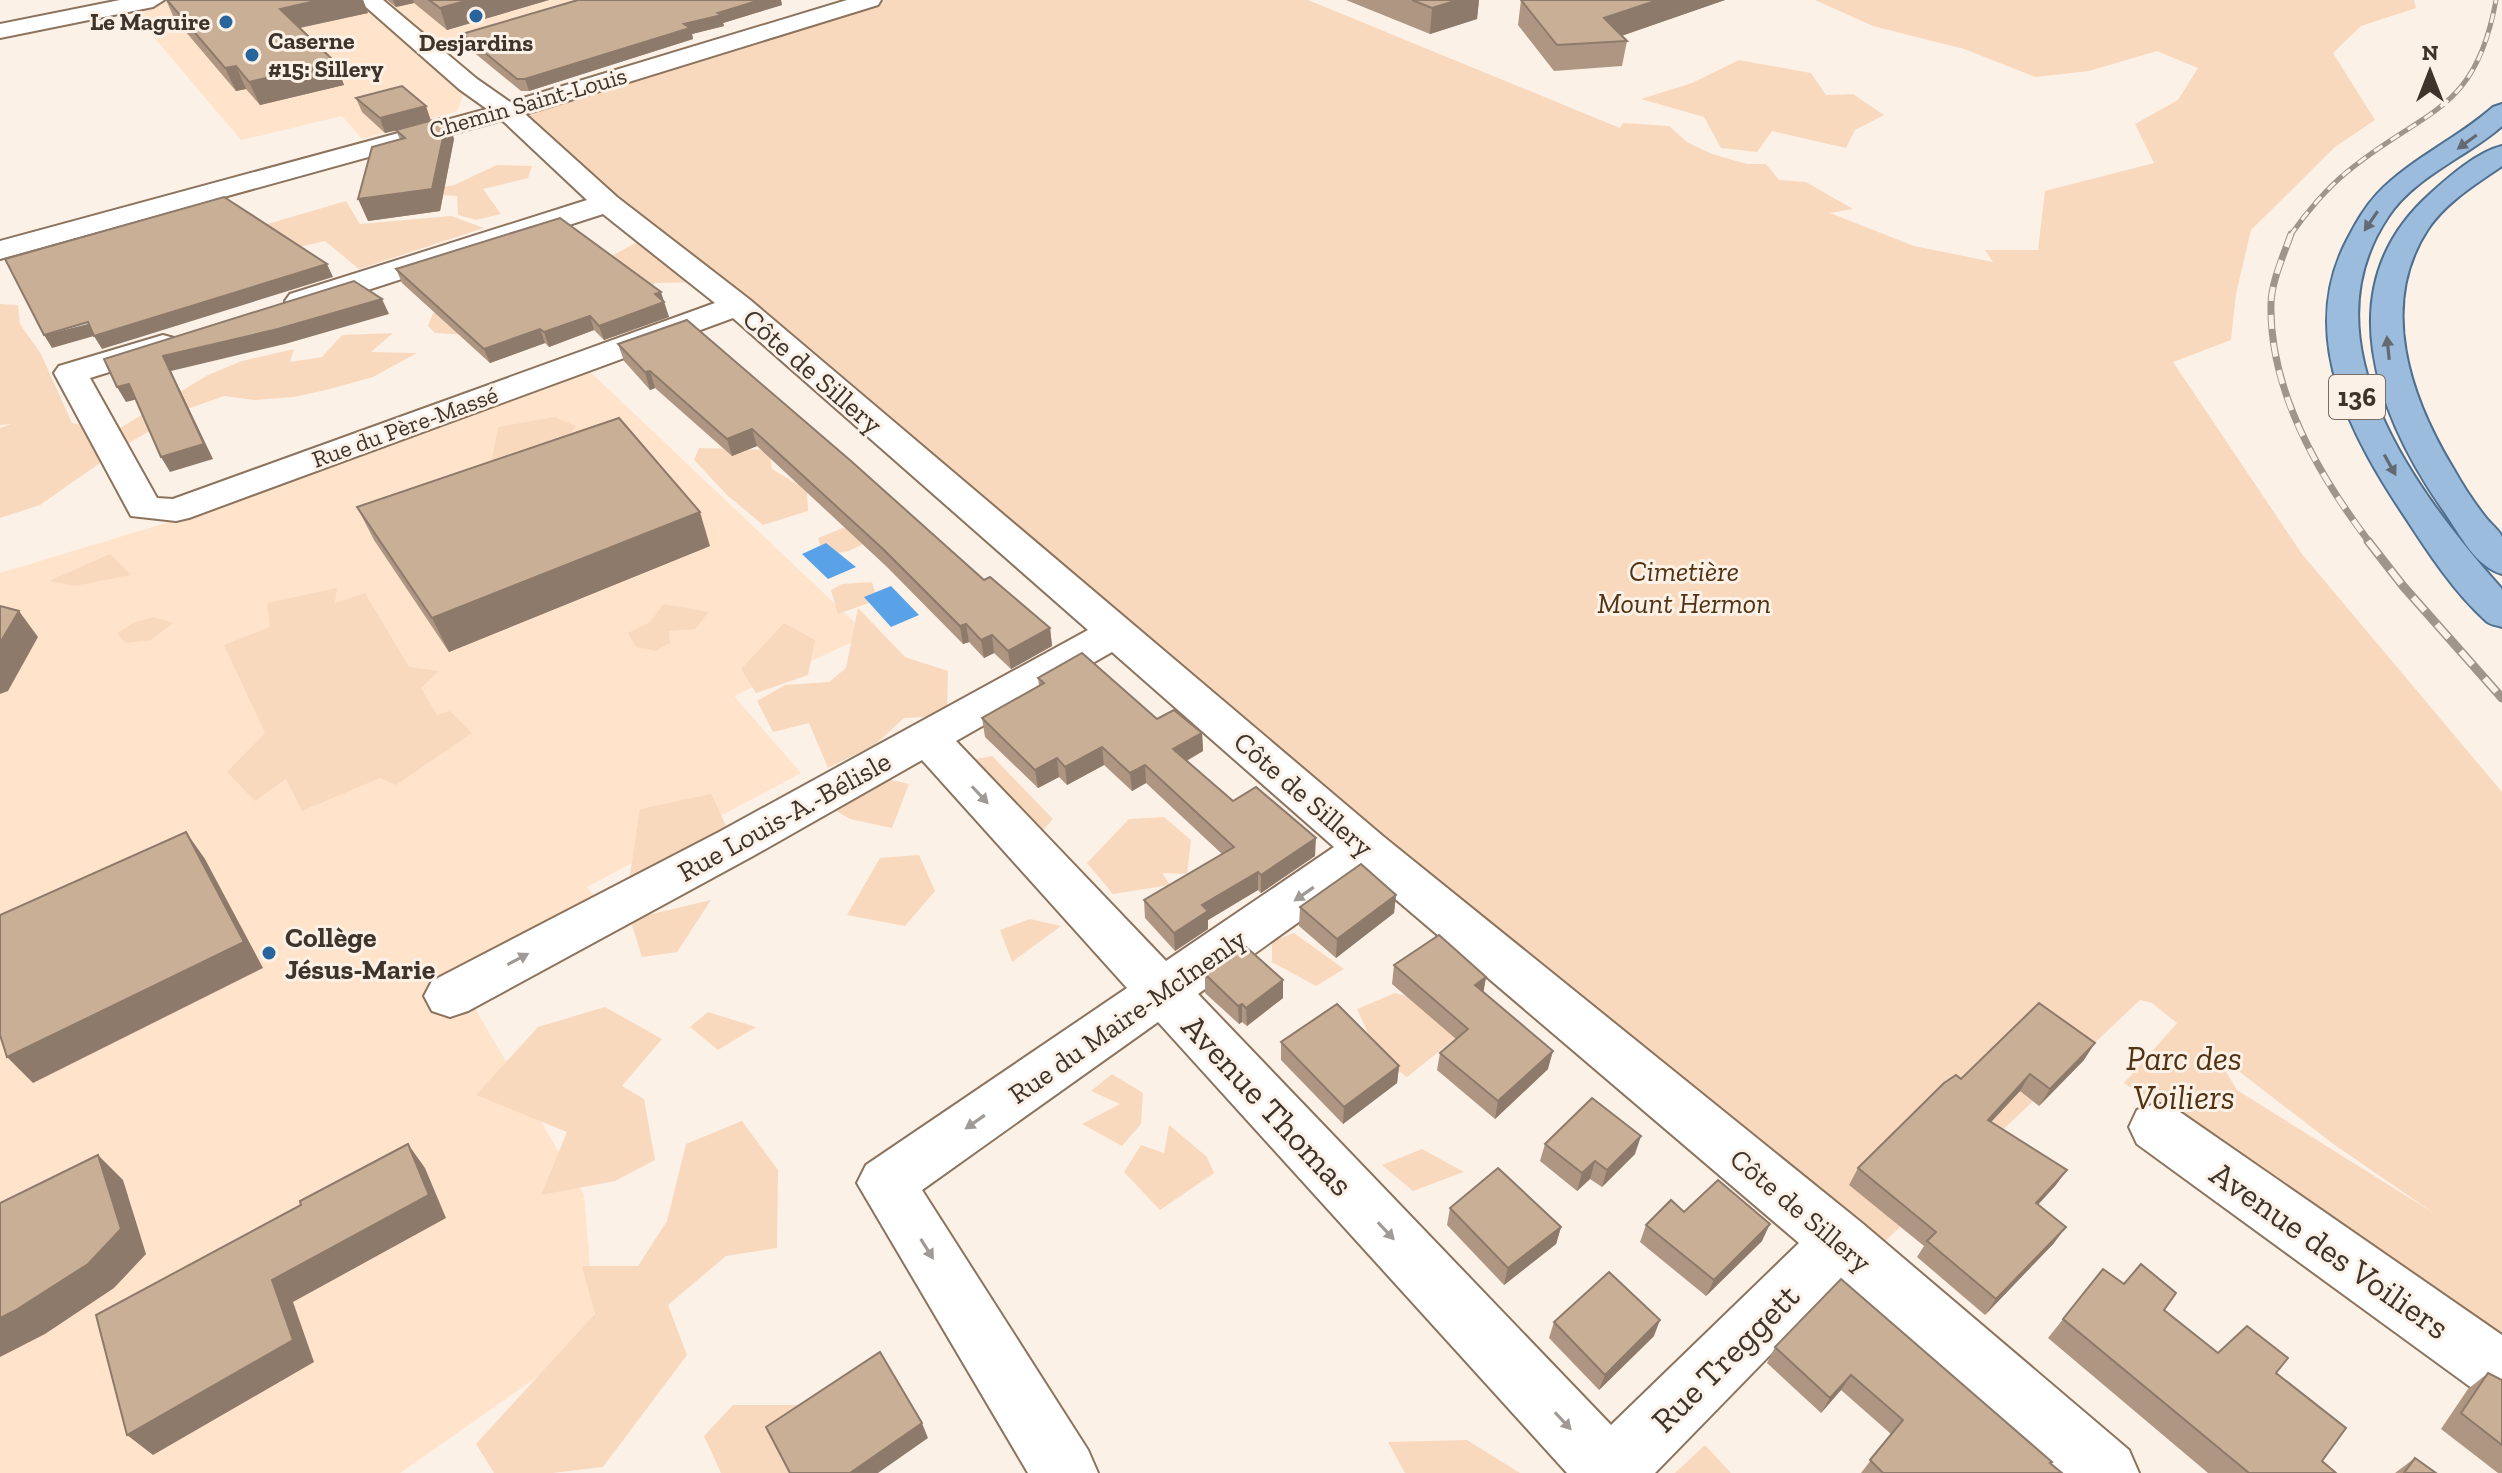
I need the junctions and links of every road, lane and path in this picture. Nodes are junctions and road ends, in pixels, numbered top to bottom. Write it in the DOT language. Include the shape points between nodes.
graph roads {
  1 [pos="153,0"];
  2 [pos="369,0"];
  3 [pos="870,0"];
  4 [pos="0,31"];
  5 [pos="456,39"];
  6 [pos="427,47"];
  7 [pos="507,111"];
  8 [pos="2502,112"];
  9 [pos="2502,154"];
  10 [pos="607,203"];
  11 [pos="7,240"];
  12 [pos="738,306"];
  13 [pos="273,310"];
  14 [pos="197,334"];
  15 [pos="2502,562"];
  16 [pos="2502,614"];
  17 [pos="1116,632"];
  18 [pos="927,738"];
  19 [pos="1367,849"];
  20 [pos="1163,992"];
  21 [pos="450,996"];
  22 [pos="2157,1127"];
  23 [pos="1841,1242"];
  24 [pos="2502,1372"];
  25 [pos="1065,1473"];
  26 [pos="1610,1473"];
  27 [pos="2106,1473"];
  1 -- 4 [label="street"];
  2 -- 6 [label="street, Côte de Sillery"];
  3 -- 7 [label="street, Chemin Saint-Louis"];
  5 -- 6 [label="street"];
  6 -- 7 [label="street, Côte de Sillery"];
  7 -- 10 [label="street, Côte de Sillery"];
  7 -- 11 [label="street, Chemin Saint-Louis"];
  8 -- 16 [label="main road, 136, one-way" via="2399,189 2375,214 2348,270 2340,311 2345,357 2380,448 2419,514"];
  15 -- 9 [label="main road, 136, one-way" via="2459,506 2401,404 2386,348 2393,268 2413,229 2451,188"];
  10 -- 12 [label="street, Côte de Sillery"];
  10 -- 13 [label="street"];
  12 -- 14 [label="street, Rue du Père-Massé" via="176,510 144,508 71,373"];
  12 -- 17 [label="street, Côte de Sillery"];
  17 -- 18 [label="street, Rue Louis-A.-Bélisle"];
  17 -- 19 [label="street, Côte de Sillery"];
  18 -- 20 [label="street, Avenue Thomas, one-way"];
  21 -- 18 [label="street, Rue Louis-A.-Bélisle, one-way"];
  19 -- 20 [label="street, Rue du Maire-McInenly, one-way"];
  19 -- 23 [label="street, Côte de Sillery"];
  20 -- 25 [label="street, Rue du Maire-McInenly, one-way" via="886,1183"];
  20 -- 26 [label="street, Avenue Thomas, one-way"];
  22 -- 24 [label="street, Avenue des Voiliers"];
  23 -- 26 [label="street, Rue Treggett"];
  23 -- 27 [label="street, Côte de Sillery"];
}
